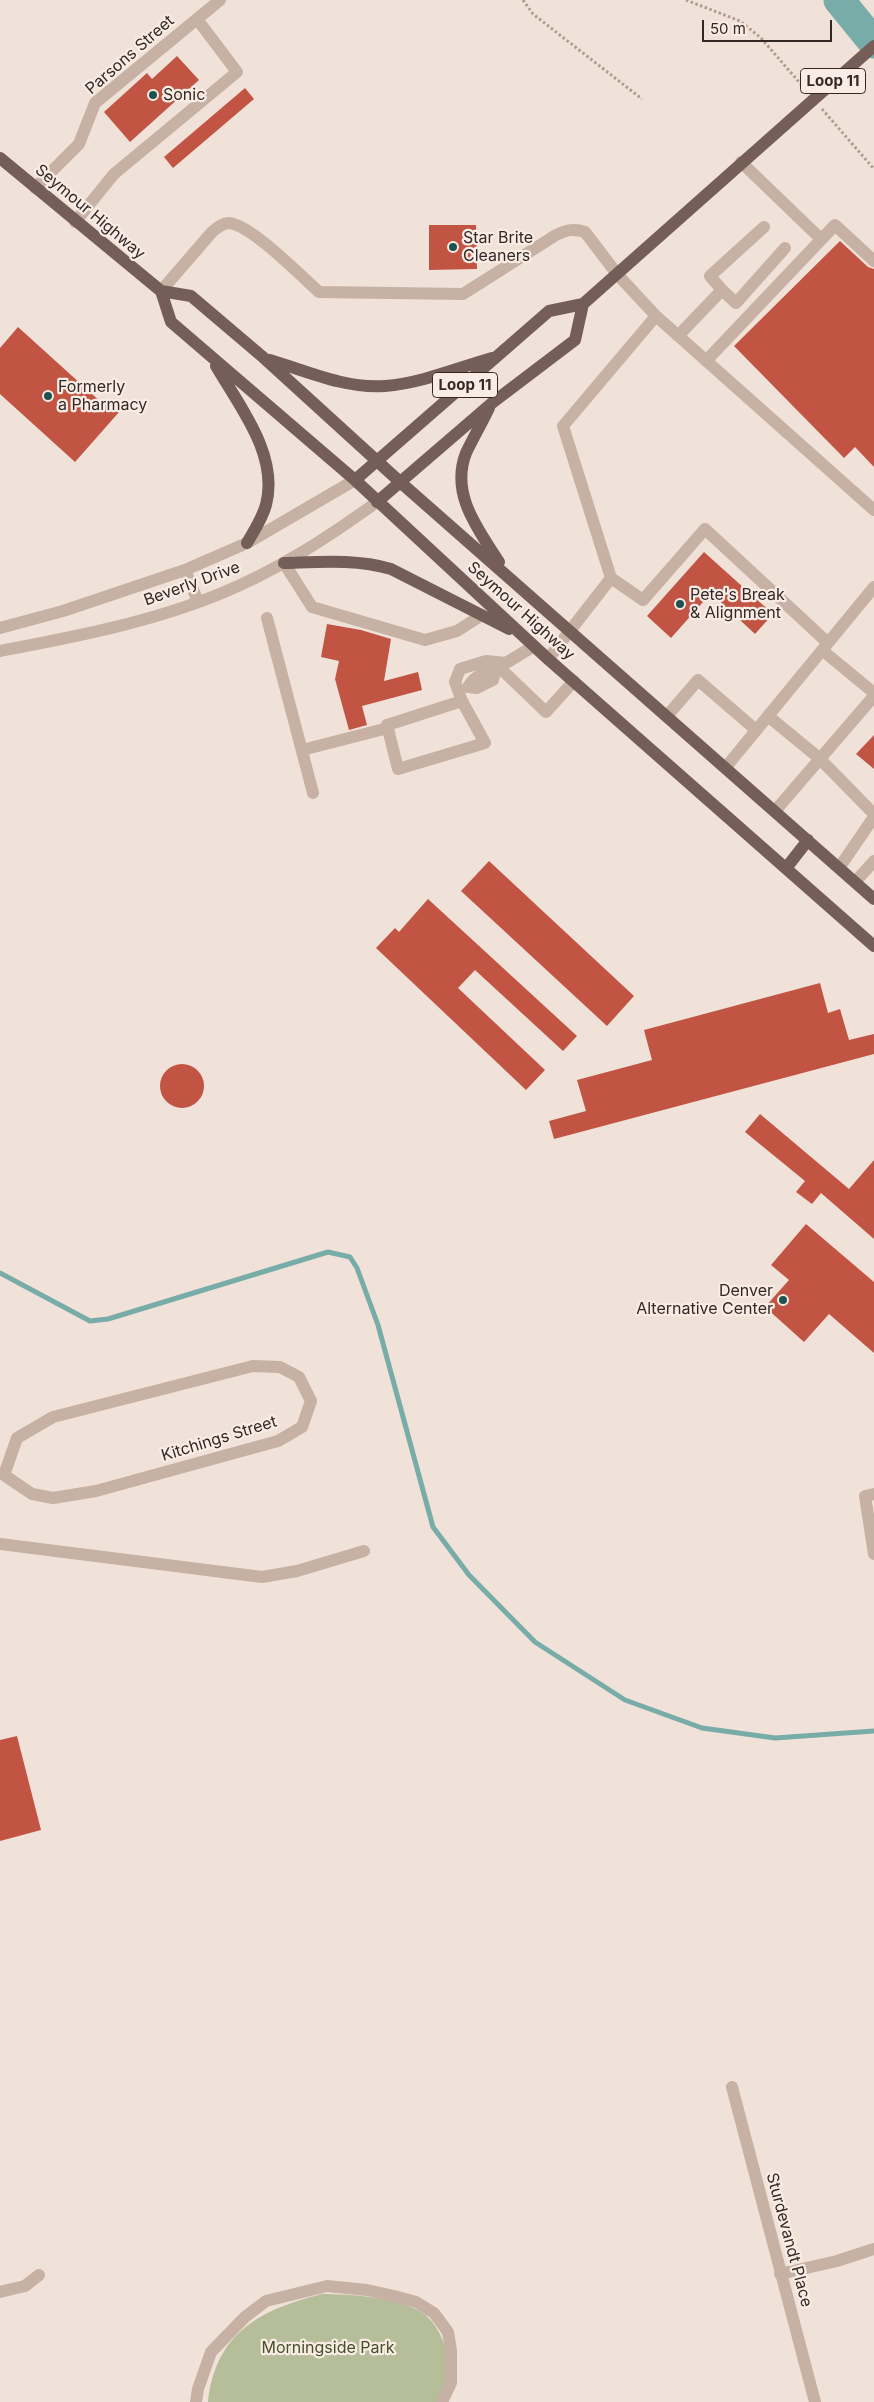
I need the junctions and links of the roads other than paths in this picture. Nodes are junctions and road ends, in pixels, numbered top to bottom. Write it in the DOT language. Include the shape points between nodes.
graph roads {
  1 [pos="220,0"];
  2 [pos="199,22"];
  3 [pos="874,46"];
  4 [pos="0,158"];
  5 [pos="741,162"];
  6 [pos="35,188"];
  7 [pos="75,222"];
  8 [pos="764,227"];
  9 [pos="822,239"];
  10 [pos="785,248"];
  11 [pos="874,261"];
  12 [pos="616,274"];
  13 [pos="722,290"];
  14 [pos="160,291"];
  15 [pos="583,304"];
  16 [pos="656,316"];
  17 [pos="678,336"];
  18 [pos="497,356"];
  19 [pos="211,357"];
  20 [pos="264,358"];
  21 [pos="706,361"];
  22 [pos="492,403"];
  23 [pos="378,462"];
  24 [pos="355,480"];
  25 [pos="400,481"];
  26 [pos="378,502"];
  27 [pos="874,510"];
  28 [pos="247,543"];
  29 [pos="284,563"];
  30 [pos="186,570"];
  31 [pos="506,573"];
  32 [pos="610,578"];
  33 [pos="874,587"];
  34 [pos="198,602"];
  35 [pos="482,616"];
  36 [pos="267,618"];
  37 [pos="0,628"];
  38 [pos="570,630"];
  39 [pos="523,636"];
  40 [pos="534,646"];
  41 [pos="825,646"];
  42 [pos="0,651"];
  43 [pos="548,659"];
  44 [pos="501,668"];
  45 [pos="574,681"];
  46 [pos="463,693"];
  47 [pos="874,695"];
  48 [pos="668,716"];
  49 [pos="768,716"];
  50 [pos="388,728"];
  51 [pos="756,730"];
  52 [pos="302,750"];
  53 [pos="820,758"];
  54 [pos="726,767"];
  55 [pos="313,793"];
  56 [pos="775,811"];
  57 [pos="874,815"];
  58 [pos="808,840"];
  59 [pos="874,861"];
  60 [pos="788,867"];
  61 [pos="839,868"];
  62 [pos="855,882"];
  63 [pos="874,899"];
  64 [pos="874,946"];
  65 [pos="2,1475"];
  66 [pos="874,1494"];
  67 [pos="0,1544"];
  68 [pos="364,1551"];
  69 [pos="874,1554"];
  70 [pos="732,2087"];
  71 [pos="874,2249"];
  72 [pos="780,2274"];
  73 [pos="39,2275"];
  74 [pos="0,2292"];
  75 [pos="196,2402"];
  76 [pos="442,2402"];
  77 [pos="815,2402"];
  1 -- 2 [label="street, Parsons Street"];
  2 -- 6 [label="street, Parsons Street" via="95,103 79,144"];
  2 -- 7 [label="street" via="237,72 114,174"];
  3 -- 5 [label="main road, Loop 11 / Loop 11"];
  4 -- 6 [label="main road, Seymour Highway"];
  5 -- 9 [label="street"];
  5 -- 12 [label="main road, Loop 11 / Loop 11"];
  6 -- 7 [label="main road, Seymour Highway"];
  7 -- 14 [label="main road, Seymour Highway"];
  8 -- 13 [label="street" via="710,276"];
  9 -- 11 [label="street" via="834,225"];
  9 -- 21 [label="street"];
  10 -- 13 [label="street" via="736,303"];
  12 -- 14 [label="street" via="585,232 578,229 556,235 463,294 319,292 248,230 229,223 212,232"];
  12 -- 15 [label="main road, Loop 11 / Loop 11"];
  12 -- 16 [label="street"];
  13 -- 17 [label="street"];
  14 -- 19 [label="main road, Seymour Highway" via="171,322"];
  14 -- 20 [label="main road, Seymour Highway" via="191,296"];
  15 -- 18 [label="main road, Loop 11 / Loop 11" via="549,311"];
  15 -- 22 [label="main road, Loop 11 / Loop 11" via="575,340"];
  16 -- 17 [label="street"];
  16 -- 32 [label="street" via="563,426"];
  17 -- 21 [label="street"];
  18 -- 20 [label="main road" via="419,380 383,386 342,382"];
  18 -- 23 [label="main road, Loop 11 / Loop 11"];
  19 -- 24 [label="main road, Seymour Highway"];
  19 -- 28 [label="main road" via="254,431 266,462 266,504"];
  20 -- 23 [label="main road, Seymour Highway"];
  21 -- 27 [label="street"];
  22 -- 25 [label="main road, Loop 11 / Loop 11"];
  22 -- 31 [label="main road" via="466,453 460,482 471,518"];
  23 -- 24 [label="main road, Loop 11 / Loop 11"];
  23 -- 25 [label="main road, Seymour Highway"];
  24 -- 26 [label="main road, Seymour Highway"];
  24 -- 28 [label="street, Beverly Drive"];
  25 -- 26 [label="main road, Loop 11 / Loop 11"];
  25 -- 31 [label="main road, Seymour Highway"];
  26 -- 29 [label="street, Beverly Drive"];
  26 -- 39 [label="main road, Seymour Highway"];
  28 -- 30 [label="street, Beverly Drive"];
  29 -- 34 [label="street, Beverly Drive"];
  29 -- 35 [label="main road" via="343,561 375,565"];
  29 -- 35 [label="street" via="312,607 425,640 457,631"];
  30 -- 34 [label="street"];
  30 -- 37 [label="street, Beverly Drive" via="63,611"];
  31 -- 38 [label="main road, Seymour Highway"];
  32 -- 38 [label="street"];
  32 -- 41 [label="street" via="643,600 705,529"];
  33 -- 41 [label="street"];
  34 -- 42 [label="street, Beverly Drive" via="100,630"];
  35 -- 39 [label="main road"];
  36 -- 52 [label="street"];
  38 -- 43 [label="street"];
  38 -- 48 [label="main road, Seymour Highway"];
  39 -- 40 [label="main road, Seymour Highway"];
  40 -- 43 [label="main road, Seymour Highway"];
  40 -- 44 [label="street"];
  41 -- 47 [label="street"];
  41 -- 49 [label="street"];
  43 -- 45 [label="main road, Seymour Highway"];
  44 -- 45 [label="street" via="546,712"];
  44 -- 46 [label="street" via="493,680"];
  44 -- 46 [label="street" via="486,661 460,669 455,682"];
  45 -- 60 [label="main road, Seymour Highway"];
  46 -- 50 [label="street" via="387,724"];
  46 -- 50 [label="street" via="485,743 398,770"];
  47 -- 53 [label="street"];
  48 -- 51 [label="street" via="698,680"];
  48 -- 54 [label="main road, Seymour Highway"];
  49 -- 51 [label="street"];
  49 -- 53 [label="street"];
  50 -- 52 [label="street"];
  51 -- 54 [label="street"];
  52 -- 55 [label="street"];
  53 -- 56 [label="street"];
  53 -- 57 [label="street"];
  54 -- 56 [label="main road, Seymour Highway"];
  56 -- 58 [label="main road, Seymour Highway"];
  57 -- 61 [label="street"];
  58 -- 60 [label="main road"];
  58 -- 61 [label="main road, Seymour Highway"];
  59 -- 62 [label="street"];
  60 -- 64 [label="main road, Seymour Highway"];
  61 -- 62 [label="main road, Seymour Highway"];
  62 -- 63 [label="main road, Seymour Highway"];
  65 -- 65 [label="street, Kitchings Street" via="32,1494 54,1498 96,1491 278,1441 302,1428 310,1401 299,1377 280,1367 253,1366 53,1417 17,1438"];
  66 -- 69 [label="street" via="865,1496"];
  67 -- 68 [label="street" via="262,1576 297,1571"];
  70 -- 72 [label="street, Sturdevandt Place"];
  71 -- 72 [label="street"];
  72 -- 77 [label="street, Sturdevandt Place"];
  73 -- 74 [label="street" via="25,2286"];
  75 -- 76 [label="street" via="211,2352 229,2331 266,2301 327,2286 394,2296 416,2302 434,2313 448,2332 451,2351 451,2383"];
}
